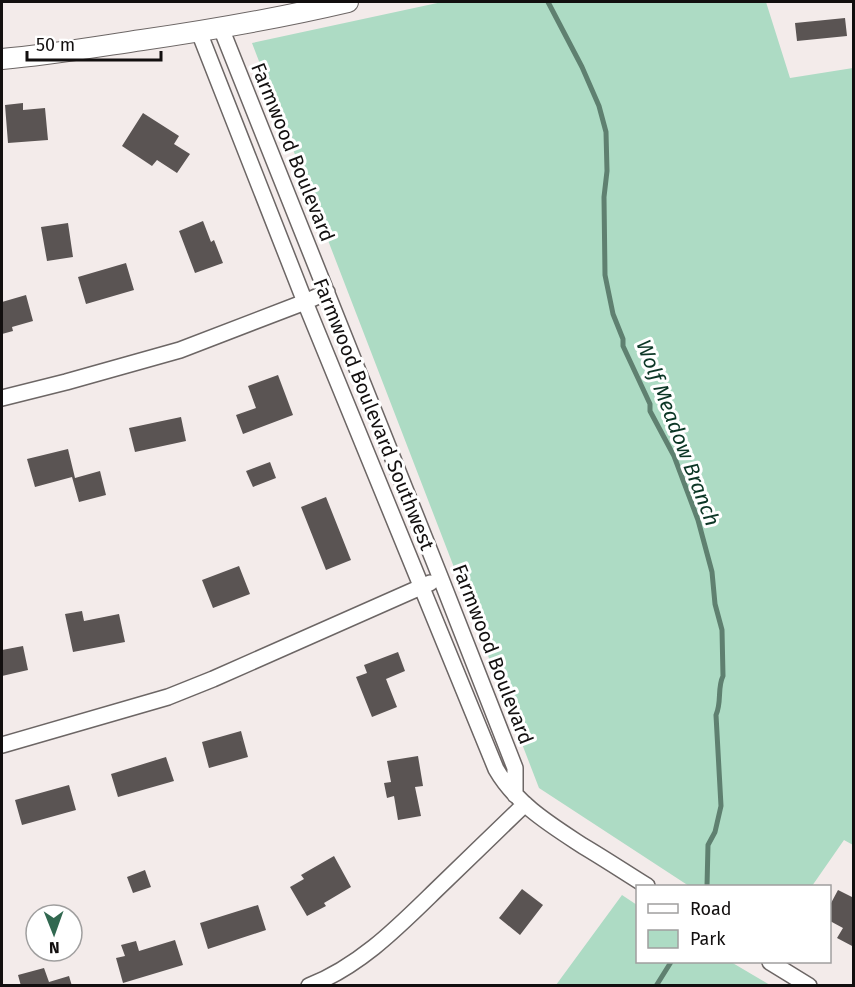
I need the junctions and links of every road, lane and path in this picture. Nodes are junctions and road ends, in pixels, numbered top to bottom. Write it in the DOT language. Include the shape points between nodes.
graph roads {
  1 [pos="348,2"];
  2 [pos="222,28"];
  3 [pos="199,32"];
  4 [pos="2,59"];
  5 [pos="327,292"];
  6 [pos="305,302"];
  7 [pos="2,398"];
  8 [pos="441,579"];
  9 [pos="421,587"];
  10 [pos="2,745"];
  11 [pos="520,800"];
  12 [pos="645,885"];
  13 [pos="772,963"];
  14 [pos="309,986"];
  15 [pos="809,986"];
  1 -- 2 [label="street"];
  2 -- 3 [label="street"];
  2 -- 5 [label="street, Farmwood Boulevard"];
  3 -- 4 [label="street"];
  3 -- 6 [label="street, Farmwood Boulevard Southwest"];
  5 -- 6 [label="street"];
  5 -- 8 [label="street, Farmwood Boulevard"];
  6 -- 7 [label="street" via="180,350"];
  6 -- 9 [label="street, Farmwood Boulevard Southwest"];
  8 -- 9 [label="street"];
  8 -- 11 [label="street, Farmwood Boulevard" via="515,768"];
  9 -- 10 [label="street" via="168,697"];
  9 -- 11 [label="street, Farmwood Boulevard Southwest" via="496,769"];
  11 -- 12 [label="street, Farmwood Boulevard Southwest" via="553,826"];
  11 -- 14 [label="street" via="402,923 366,954"];
  13 -- 15 [label="street"];
}
